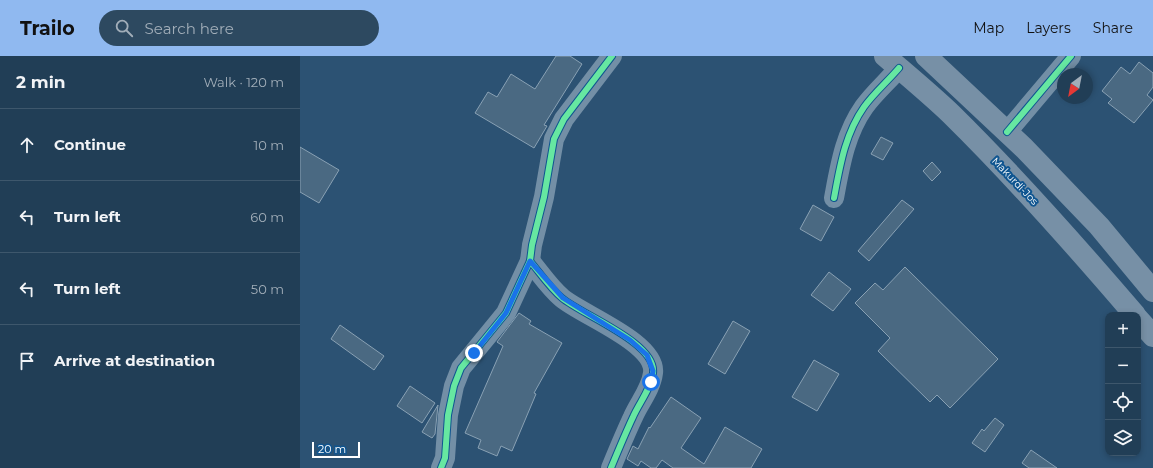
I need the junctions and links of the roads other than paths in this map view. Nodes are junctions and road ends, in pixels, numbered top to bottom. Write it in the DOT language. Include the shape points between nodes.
graph roads {
  1 [pos="612,56"];
  2 [pos="926,56"];
  3 [pos="1071,56"];
  4 [pos="892,62"];
  5 [pos="1007,132"];
  6 [pos="834,198"];
  7 [pos="530,261"];
  8 [pos="1153,291"];
  9 [pos="1132,312"];
  10 [pos="1141,322"];
  11 [pos="1153,336"];
  12 [pos="441,468"];
  13 [pos="611,468"];
  1 -- 7 [label="street" via="564,119 554,139"];
  2 -- 5 [label="highway"];
  3 -- 5 [label="street"];
  4 -- 6 [label="street" via="850,131 841,158"];
  4 -- 9 [label="highway, Makurdi-Jos" via="950,113 1018,183 1090,261"];
  5 -- 8 [label="highway" via="1099,226"];
  7 -- 12 [label="street" via="506,313 461,368 448,415 445,458"];
  7 -- 13 [label="street" via="563,298 630,340 651,362 651,382"];
  10 -- 11 [label="highway"];
}
